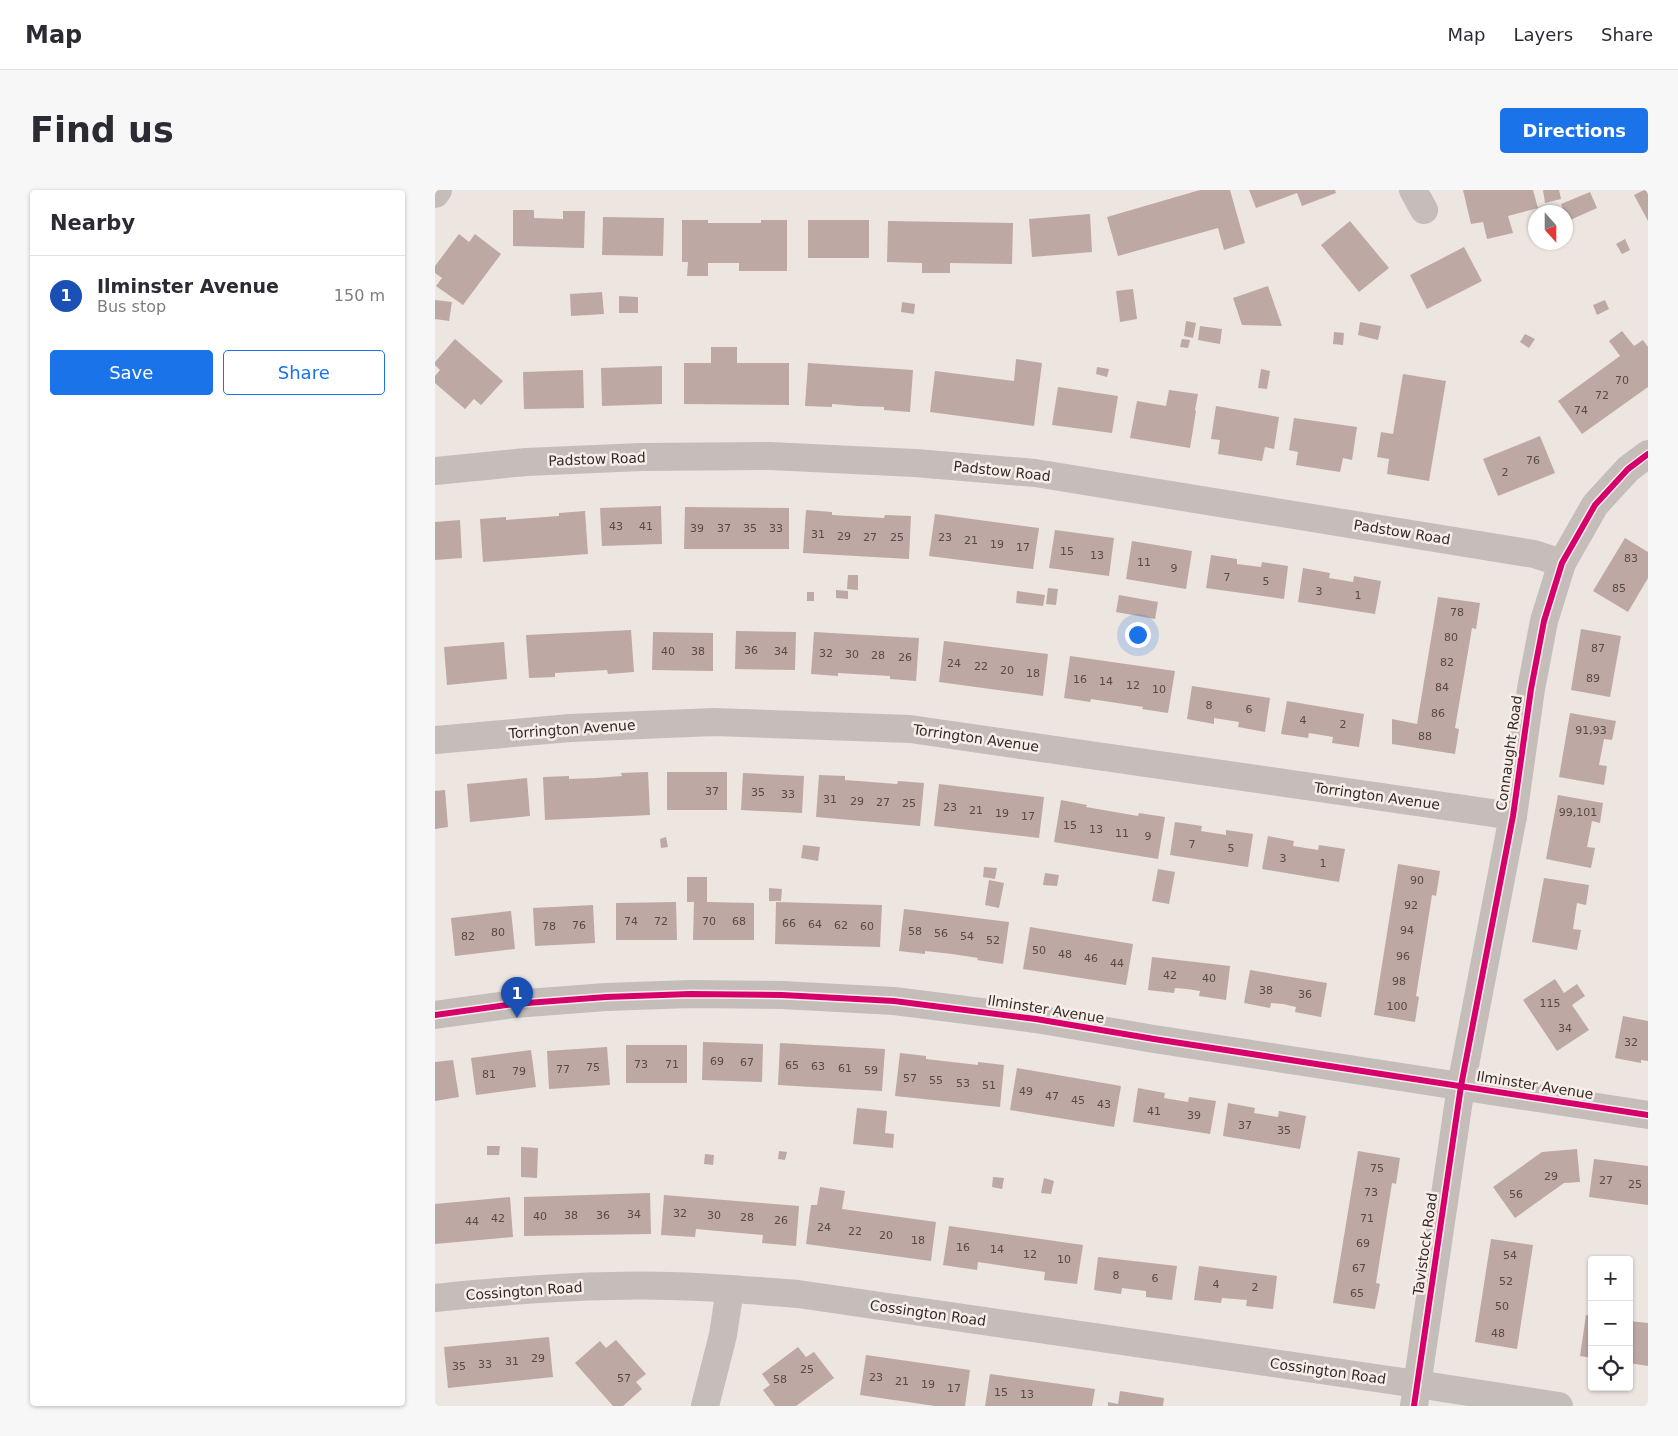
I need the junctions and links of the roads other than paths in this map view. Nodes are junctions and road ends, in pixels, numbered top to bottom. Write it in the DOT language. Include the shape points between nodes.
graph roads {
  1 [pos="438,190"];
  2 [pos="435,194"];
  3 [pos="1648,454"];
  4 [pos="435,472"];
  5 [pos="1562,563"];
  6 [pos="435,740"];
  7 [pos="1513,816"];
  8 [pos="435,1015"];
  9 [pos="1461,1086"];
  10 [pos="1648,1115"];
  11 [pos="730,1289"];
  12 [pos="435,1298"];
  13 [pos="1416,1395"];
  14 [pos="705,1406"];
  15 [pos="1559,1406"];
  1 -- 2 [label="street"];
  3 -- 5 [label="street, Connaught Road" via="1628,469 1595,505"];
  4 -- 5 [label="street, Padstow Road" via="526,462 770,456 1035,472 1535,554"];
  5 -- 7 [label="street, Connaught Road" via="1544,621"];
  6 -- 7 [label="street, Torrington Avenue" via="570,728 715,722 910,729"];
  7 -- 9 [label="street, Connaught Road"];
  8 -- 9 [label="street, Ilminster Avenue" via="514,1004 681,994 894,1001 1035,1018"];
  9 -- 10 [label="street, Ilminster Avenue"];
  9 -- 13 [label="street, Tavistock Road"];
  11 -- 12 [label="street, Cossington Road" via="612,1286 512,1290"];
  11 -- 13 [label="street, Cossington Road" via="798,1294"];
  11 -- 14 [label="street" via="723,1335"];
  13 -- 15 [label="street, Cossington Road"];
}
